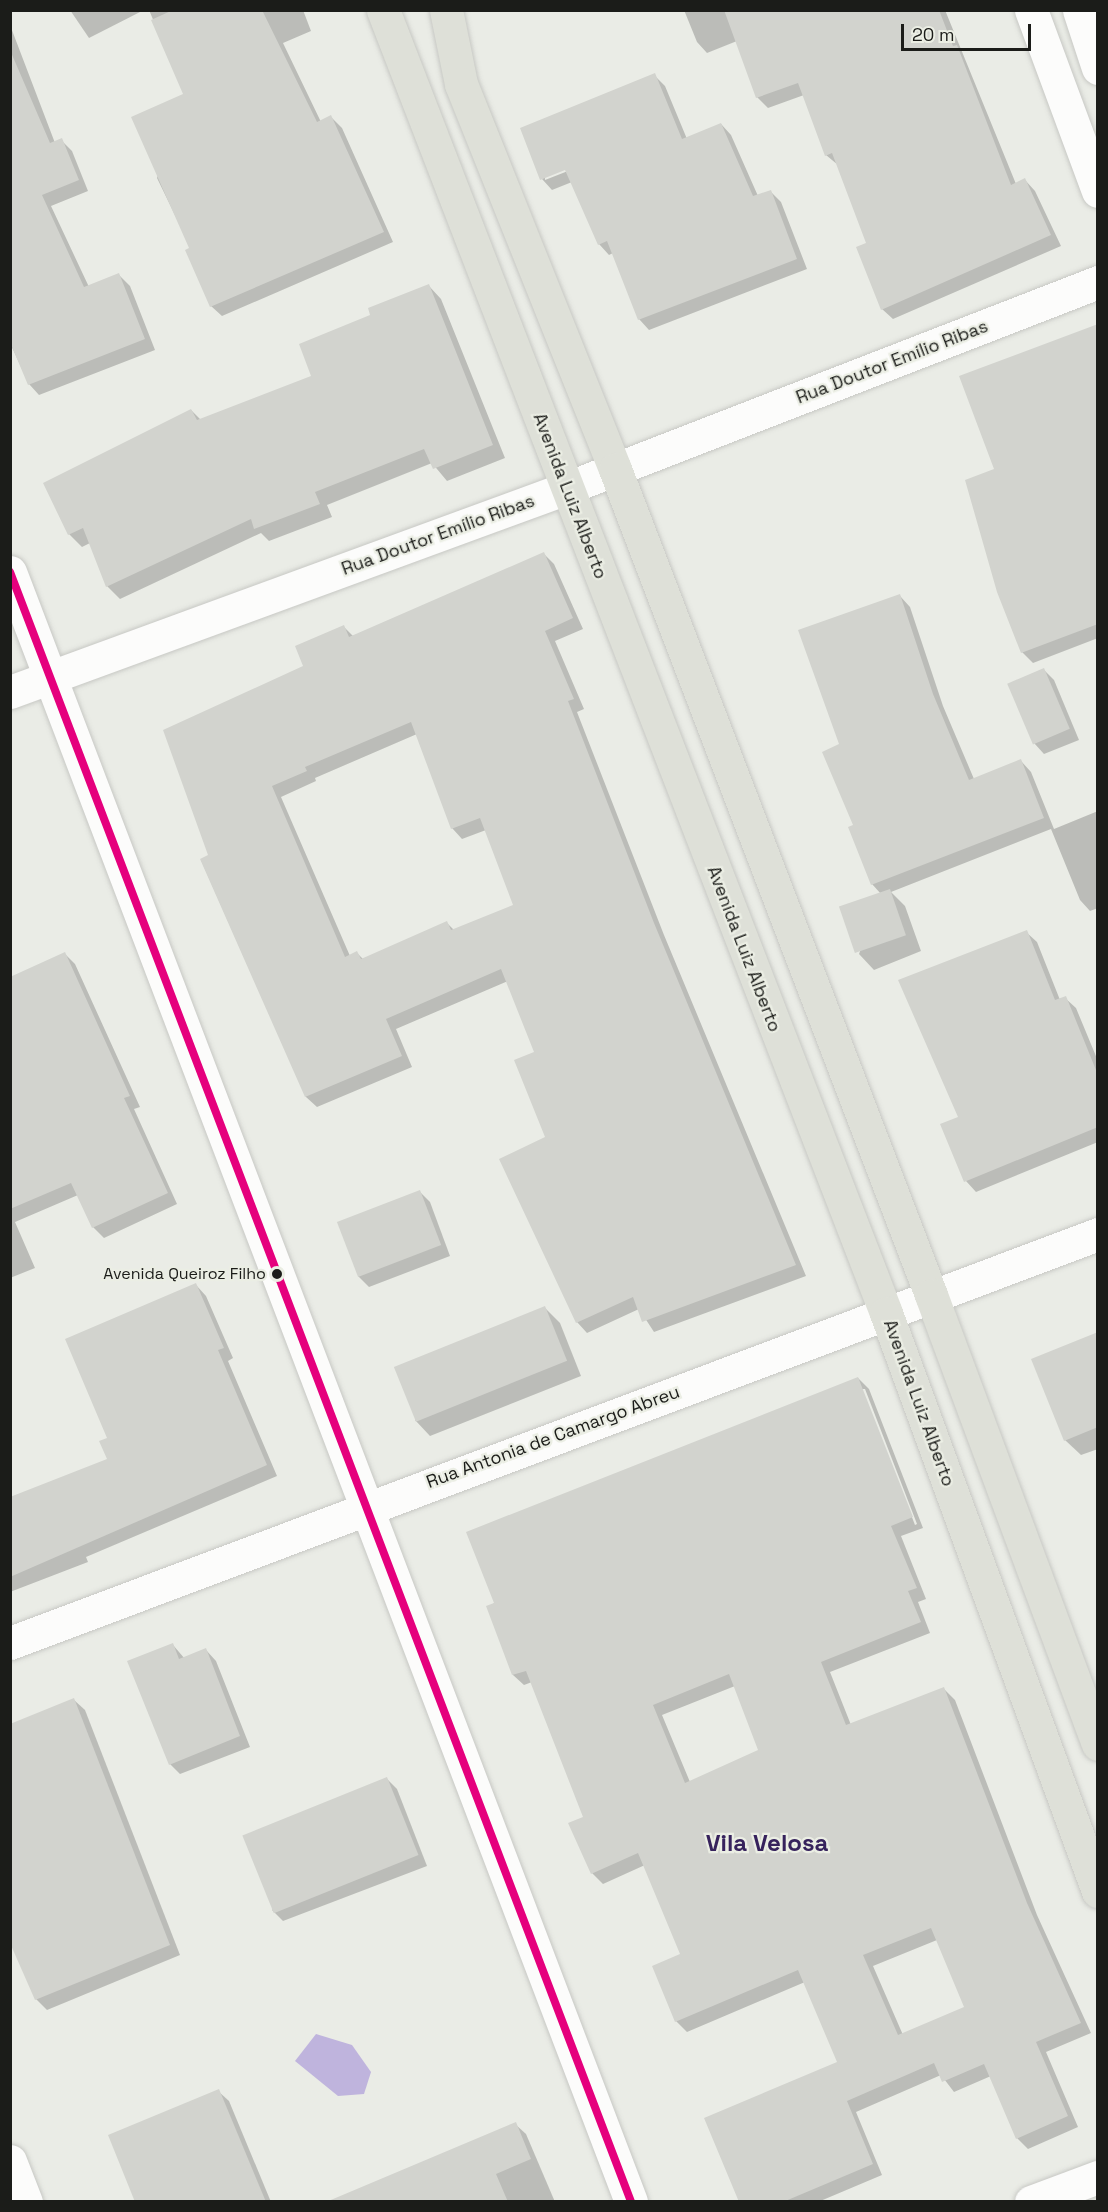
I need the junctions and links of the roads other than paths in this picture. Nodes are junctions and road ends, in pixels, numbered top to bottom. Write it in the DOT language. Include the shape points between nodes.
graph roads {
  1 [pos="383,10"];
  2 [pos="446,10"];
  3 [pos="1031,10"];
  4 [pos="1079,10"];
  5 [pos="1098,68"];
  6 [pos="1098,191"];
  7 [pos="1098,282"];
  8 [pos="615,469"];
  9 [pos="567,488"];
  10 [pos="10,572"];
  11 [pos="51,677"];
  12 [pos="10,692"];
  13 [pos="1098,1234"];
  14 [pos="931,1295"];
  15 [pos="886,1313"];
  16 [pos="368,1507"];
  17 [pos="10,1643"];
  18 [pos="1098,1744"];
  19 [pos="1098,1891"];
  20 [pos="10,2162"];
  21 [pos="1098,2177"];
  22 [pos="26,2202"];
  23 [pos="631,2202"];
  24 [pos="1031,2202"];
  1 -- 9 [label="main road, Avenida Luiz Alberto"];
  2 -- 8 [label="main road" via="460,84"];
  3 -- 6 [label="street"];
  4 -- 5 [label="street"];
  7 -- 8 [label="street, Rua Doutor Emílio Ribas"];
  8 -- 9 [label="street, Rua Doutor Emílio Ribas"];
  8 -- 14 [label="main road"];
  9 -- 11 [label="street, Rua Doutor Emílio Ribas"];
  9 -- 15 [label="main road, Avenida Luiz Alberto"];
  10 -- 11 [label="street"];
  11 -- 12 [label="street, Rua Doutor Emílio Ribas"];
  11 -- 16 [label="street"];
  13 -- 14 [label="street, Rua Antonia de Camargo Abreu"];
  14 -- 15 [label="street, Rua Antonia de Camargo Abreu"];
  14 -- 18 [label="main road"];
  15 -- 16 [label="street, Rua Antonia de Camargo Abreu"];
  15 -- 19 [label="main road, Avenida Luiz Alberto"];
  16 -- 17 [label="street, Rua Antonia de Camargo Abreu"];
  16 -- 23 [label="street"];
  20 -- 22 [label="street"];
  21 -- 24 [label="street"];
}
